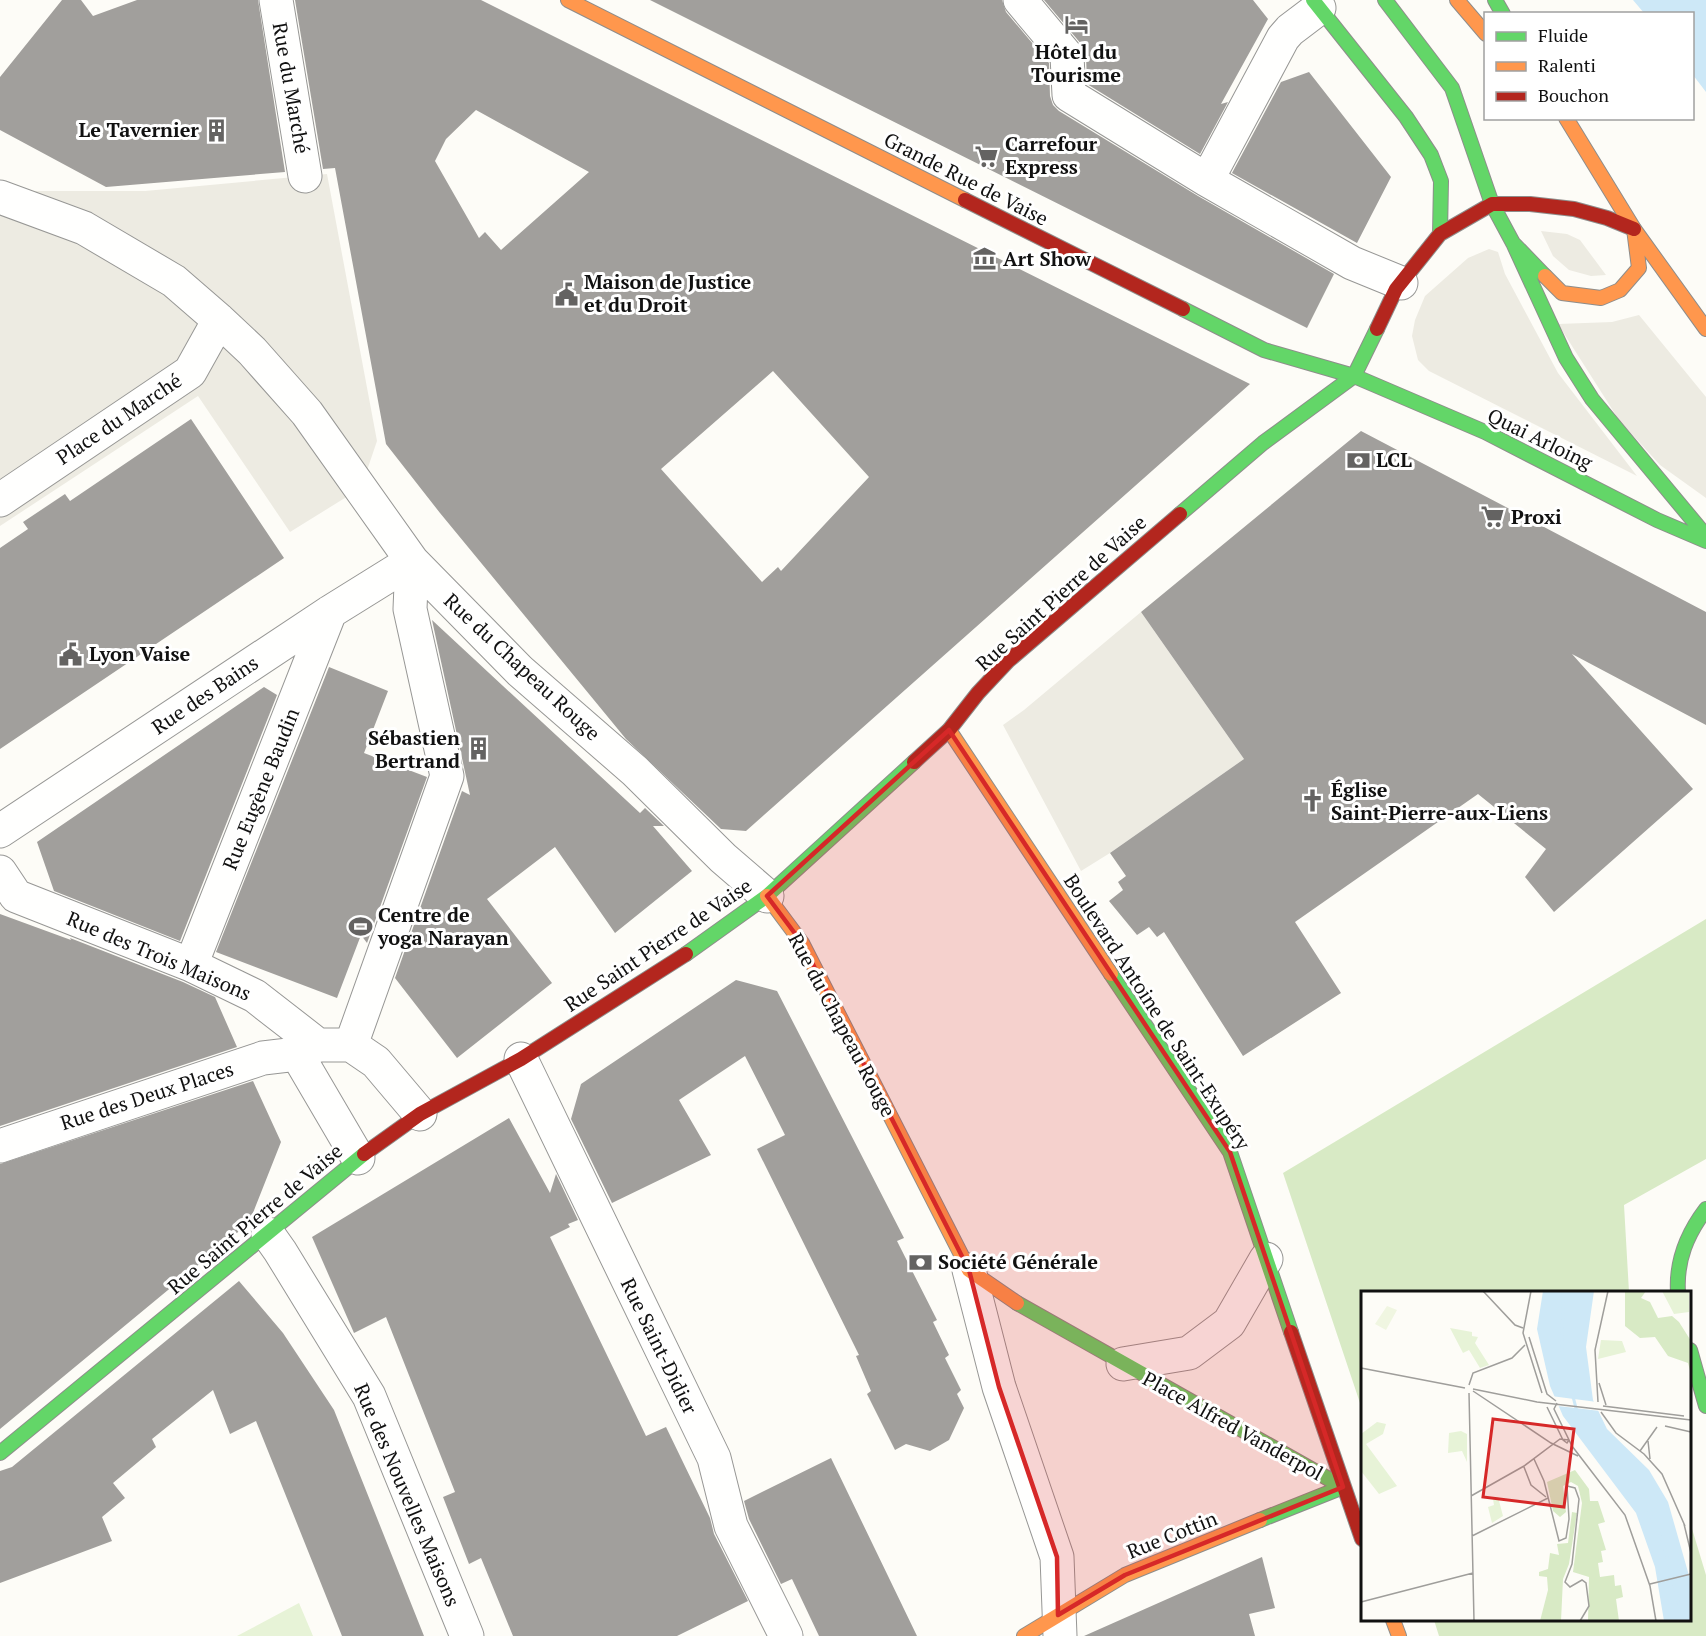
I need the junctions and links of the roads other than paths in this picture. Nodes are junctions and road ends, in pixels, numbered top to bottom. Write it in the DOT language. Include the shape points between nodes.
graph roads {
  1 [pos="276,0"];
  2 [pos="568,0"];
  3 [pos="1020,0"];
  4 [pos="1385,0"];
  5 [pos="1457,0"];
  6 [pos="1316,4"];
  7 [pos="1484,32"];
  8 [pos="1560,120"];
  9 [pos="1567,120"];
  10 [pos="1584,150"];
  11 [pos="306,176"];
  12 [pos="1207,180"];
  13 [pos="0,197"];
  14 [pos="1492,204"];
  15 [pos="1634,229"];
  16 [pos="1440,234"];
  17 [pos="1513,243"];
  18 [pos="1401,283"];
  19 [pos="219,320"];
  20 [pos="1706,329"];
  21 [pos="1354,376"];
  22 [pos="0,500"];
  23 [pos="1706,538"];
  24 [pos="412,561"];
  25 [pos="330,612"];
  26 [pos="949,730"];
  27 [pos="0,831"];
  28 [pos="0,872"];
  29 [pos="767,896"];
  30 [pos="191,965"];
  31 [pos="351,1045"];
  32 [pos="307,1050"];
  33 [pos="520,1059"];
  34 [pos="420,1114"];
  35 [pos="0,1146"];
  36 [pos="358,1158"];
  37 [pos="1706,1209"];
  38 [pos="268,1234"];
  39 [pos="1266,1259"];
  40 [pos="969,1270"];
  41 [pos="1678,1291"];
  42 [pos="1691,1357"];
  43 [pos="1123,1364"];
  44 [pos="1706,1406"];
  45 [pos="0,1453"];
  46 [pos="1343,1487"];
  47 [pos="1361,1536"];
  48 [pos="1393,1621"];
  49 [pos="1059,1626"];
  50 [pos="467,1636"];
  51 [pos="786,1636"];
  52 [pos="1024,1636"];
  53 [pos="1400,1636"];
  1 -- 11 [label="street, Rue du Marché"];
  2 -- 21 [label="street, Grande Rue de Vaise" via="1264,350"];
  3 -- 12 [label="street" via="1066,56 1069,95"];
  4 -- 14 [label="street" via="1452,88"];
  5 -- 7 [label="street"];
  6 -- 12 [label="street" via="1283,38"];
  6 -- 16 [label="street" via="1431,154 1440,181"];
  8 -- 10 [label="street"];
  9 -- 10 [label="street"];
  10 -- 15 [label="street"];
  12 -- 18 [label="street" via="1352,263"];
  13 -- 19 [label="street" via="84,228 174,281"];
  14 -- 15 [label="street" via="1574,209"];
  14 -- 16 [label="street"];
  14 -- 17 [label="street"];
  15 -- 17 [label="street" via="1639,268 1620,290 1602,298 1562,293"];
  15 -- 20 [label="street"];
  16 -- 18 [label="street"];
  17 -- 23 [label="street" via="1561,348 1592,399"];
  18 -- 21 [label="street"];
  19 -- 22 [label="street, Place du Marché" via="190,372"];
  19 -- 24 [label="street, Rue du Chapeau Rouge" via="307,413"];
  21 -- 23 [label="street, Quai Arloing" via="1485,432 1657,519"];
  21 -- 26 [label="street, Rue Saint Pierre de Vaise" via="1263,443 1017,653"];
  24 -- 25 [label="street, Rue des Bains"];
  24 -- 29 [label="street, Rue du Chapeau Rouge" via="520,671 635,771"];
  24 -- 31 [label="street" via="410,609 447,776"];
  25 -- 27 [label="street, Rue des Bains"];
  25 -- 30 [label="street, Rue Eugène Baudin"];
  26 -- 29 [label="street, Rue Saint Pierre de Vaise"];
  26 -- 39 [label="street, Boulevard Antoine de Saint-Exupéry" via="1230,1152"];
  28 -- 30 [label="street, Rue des Trois Maisons" via="16,896"];
  29 -- 33 [label="street, Rue Saint Pierre de Vaise" via="707,941"];
  29 -- 40 [label="street, Rue du Chapeau Rouge" via="802,943"];
  30 -- 32 [label="street, Rue des Trois Maisons" via="255,996"];
  31 -- 32 [label="street, Rue des Deux Places"];
  31 -- 34 [label="street" via="376,1062"];
  32 -- 35 [label="street, Rue des Deux Places" via="263,1058"];
  32 -- 36 [label="street"];
  33 -- 34 [label="street, Rue Saint Pierre de Vaise"];
  33 -- 51 [label="street, Rue Saint-Didier" via="714,1458 731,1526"];
  34 -- 36 [label="street, Rue Saint Pierre de Vaise"];
  36 -- 38 [label="street, Rue Saint Pierre de Vaise"];
  37 -- 41 [label="street" via="1692,1228 1677,1272"];
  38 -- 45 [label="street, Rue Saint Pierre de Vaise"];
  38 -- 50 [label="street, Rue des Nouvelles Maisons" via="369,1396"];
  39 -- 43 [label="street, Place Alfred Vanderpol" via="1229,1323 1189,1353"];
  39 -- 46 [label="street, Boulevard Antoine de Saint-Exupéry"];
  40 -- 43 [label="street, Place Alfred Vanderpol" via="1027,1310"];
  40 -- 49 [label="street, Rue du Chapeau Rouge" via="999,1387 1057,1557"];
  42 -- 44 [label="street"];
  43 -- 46 [label="street, Place Alfred Vanderpol"];
  46 -- 47 [label="street, Boulevard Antoine de Saint-Exupéry"];
  46 -- 49 [label="street, Rue Cottin" via="1125,1575"];
  48 -- 53 [label="street"];
  49 -- 52 [label="street, Rue Cottin"];
}
